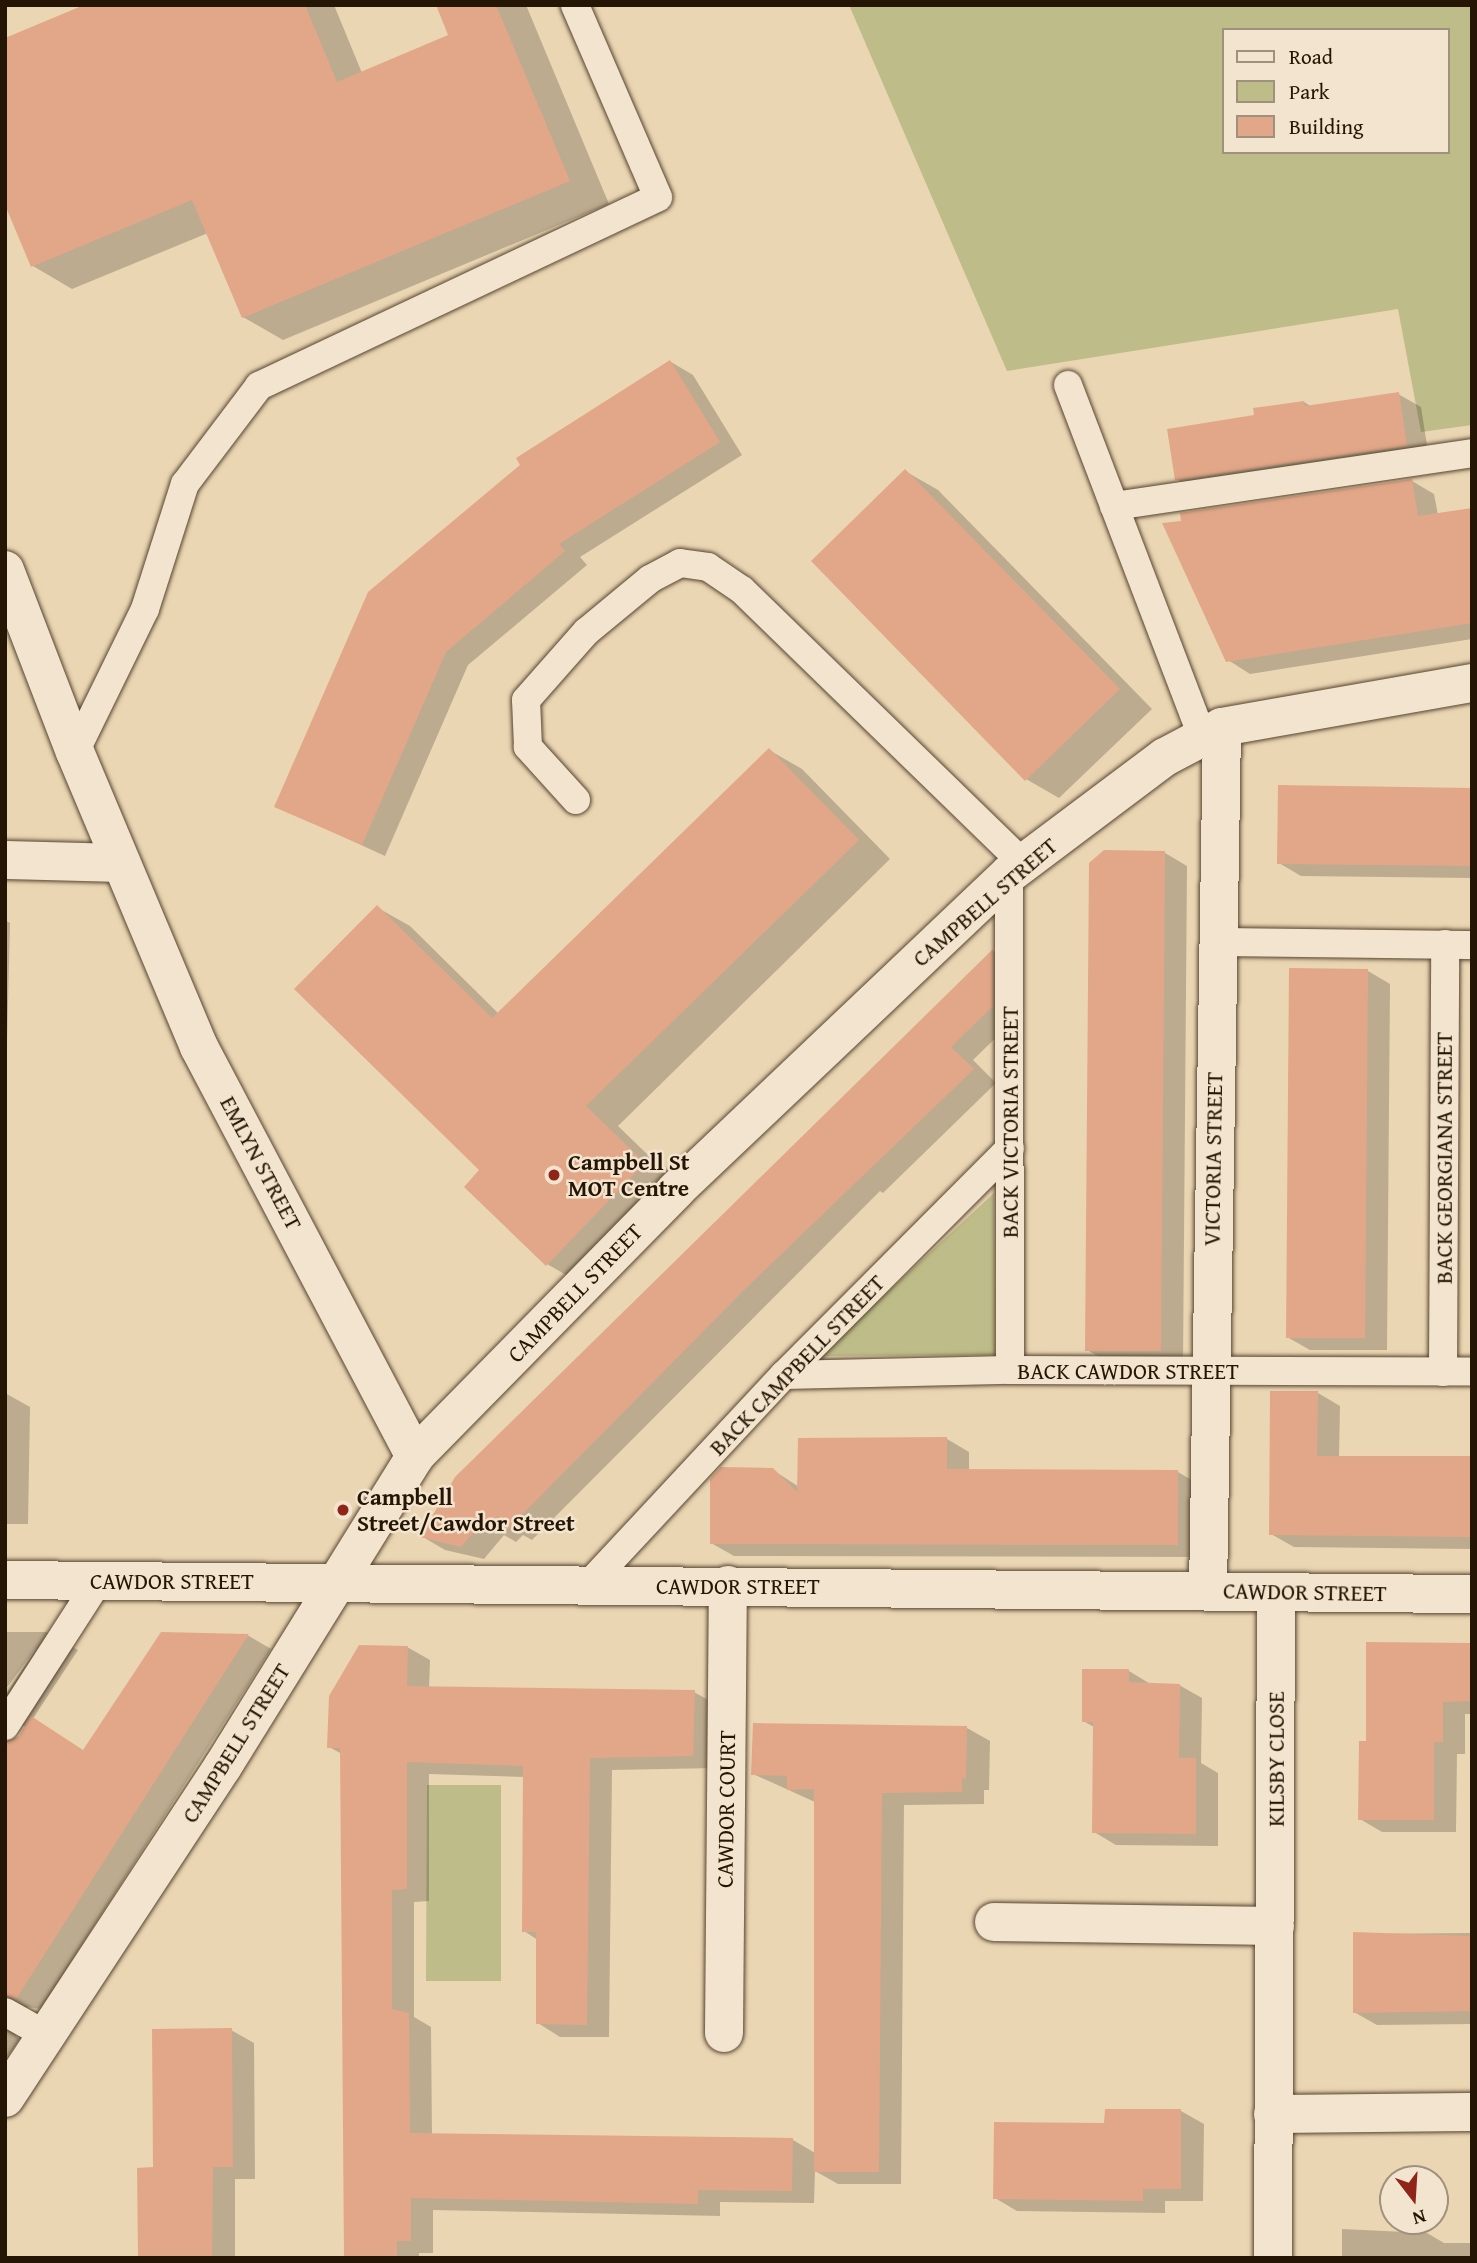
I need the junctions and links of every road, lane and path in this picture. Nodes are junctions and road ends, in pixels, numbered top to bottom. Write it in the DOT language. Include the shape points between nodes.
graph roads {
  1 [pos="575,5"];
  2 [pos="1068,384"];
  3 [pos="1472,453"];
  4 [pos="1114,506"];
  5 [pos="5,570"];
  6 [pos="1472,683"];
  7 [pos="1212,731"];
  8 [pos="75,752"];
  9 [pos="576,800"];
  10 [pos="5,860"];
  11 [pos="121,863"];
  12 [pos="1016,868"];
  13 [pos="1216,942"];
  14 [pos="1458,944"];
  15 [pos="1010,1148"];
  16 [pos="1010,1370"];
  17 [pos="1210,1371"];
  18 [pos="1443,1372"];
  19 [pos="1472,1372"];
  20 [pos="784,1375"];
  21 [pos="415,1456"];
  22 [pos="5,1580"];
  23 [pos="99,1580"];
  24 [pos="336,1581"];
  25 [pos="588,1585"];
  26 [pos="728,1586"];
  27 [pos="1208,1591"];
  28 [pos="1276,1592"];
  29 [pos="1472,1594"];
  30 [pos="5,1727"];
  31 [pos="994,1922"];
  32 [pos="1275,1926"];
  33 [pos="5,2012"];
  34 [pos="724,2033"];
  35 [pos="46,2035"];
  36 [pos="5,2098"];
  37 [pos="1472,2112"];
  38 [pos="1273,2114"];
  39 [pos="1273,2258"];
  1 -- 8 [label="lane" via="659,197 259,386 185,484 145,609"];
  2 -- 4 [label="lane"];
  3 -- 4 [label="lane"];
  4 -- 7 [label="lane"];
  5 -- 8 [label="street, EMLYN STREET"];
  6 -- 7 [label="street, CAMPBELL STREET"];
  7 -- 12 [label="street, CAMPBELL STREET" via="1165,757"];
  7 -- 13 [label="street, VICTORIA STREET"];
  8 -- 11 [label="street, EMLYN STREET"];
  9 -- 12 [label="lane" via="528,747 526,700 586,632 650,579 680,563 708,567 741,590"];
  10 -- 11 [label="street"];
  11 -- 21 [label="street, EMLYN STREET" via="200,1047"];
  12 -- 15 [label="lane, BACK VICTORIA STREET"];
  12 -- 21 [label="street, CAMPBELL STREET" via="676,1190"];
  13 -- 14 [label="lane"];
  13 -- 17 [label="street, VICTORIA STREET"];
  14 -- 18 [label="lane, BACK GEORGIANA STREET"];
  15 -- 16 [label="lane, BACK VICTORIA STREET"];
  15 -- 20 [label="lane, BACK CAMPBELL STREET"];
  16 -- 17 [label="lane, BACK CAWDOR STREET"];
  16 -- 20 [label="lane, BACK CAWDOR STREET"];
  17 -- 18 [label="lane, BACK CAWDOR STREET"];
  17 -- 27 [label="street, VICTORIA STREET"];
  18 -- 19 [label="lane, BACK CAWDOR STREET"];
  20 -- 25 [label="lane, BACK CAMPBELL STREET"];
  21 -- 24 [label="street, CAMPBELL STREET"];
  22 -- 23 [label="street, CAWDOR STREET"];
  23 -- 24 [label="street, CAWDOR STREET"];
  23 -- 30 [label="lane"];
  24 -- 25 [label="street, CAWDOR STREET"];
  24 -- 35 [label="street, CAMPBELL STREET" via="223,1766"];
  25 -- 26 [label="street, CAWDOR STREET"];
  26 -- 27 [label="street, CAWDOR STREET"];
  26 -- 34 [label="street, CAWDOR COURT"];
  27 -- 28 [label="street, CAWDOR STREET"];
  28 -- 29 [label="street, CAWDOR STREET"];
  28 -- 32 [label="street, KILSBY CLOSE"];
  31 -- 32 [label="street"];
  32 -- 38 [label="street, KILSBY CLOSE"];
  33 -- 35 [label="lane"];
  35 -- 36 [label="street, CAMPBELL STREET"];
  37 -- 38 [label="street"];
  38 -- 39 [label="street, KILSBY CLOSE"];
}
